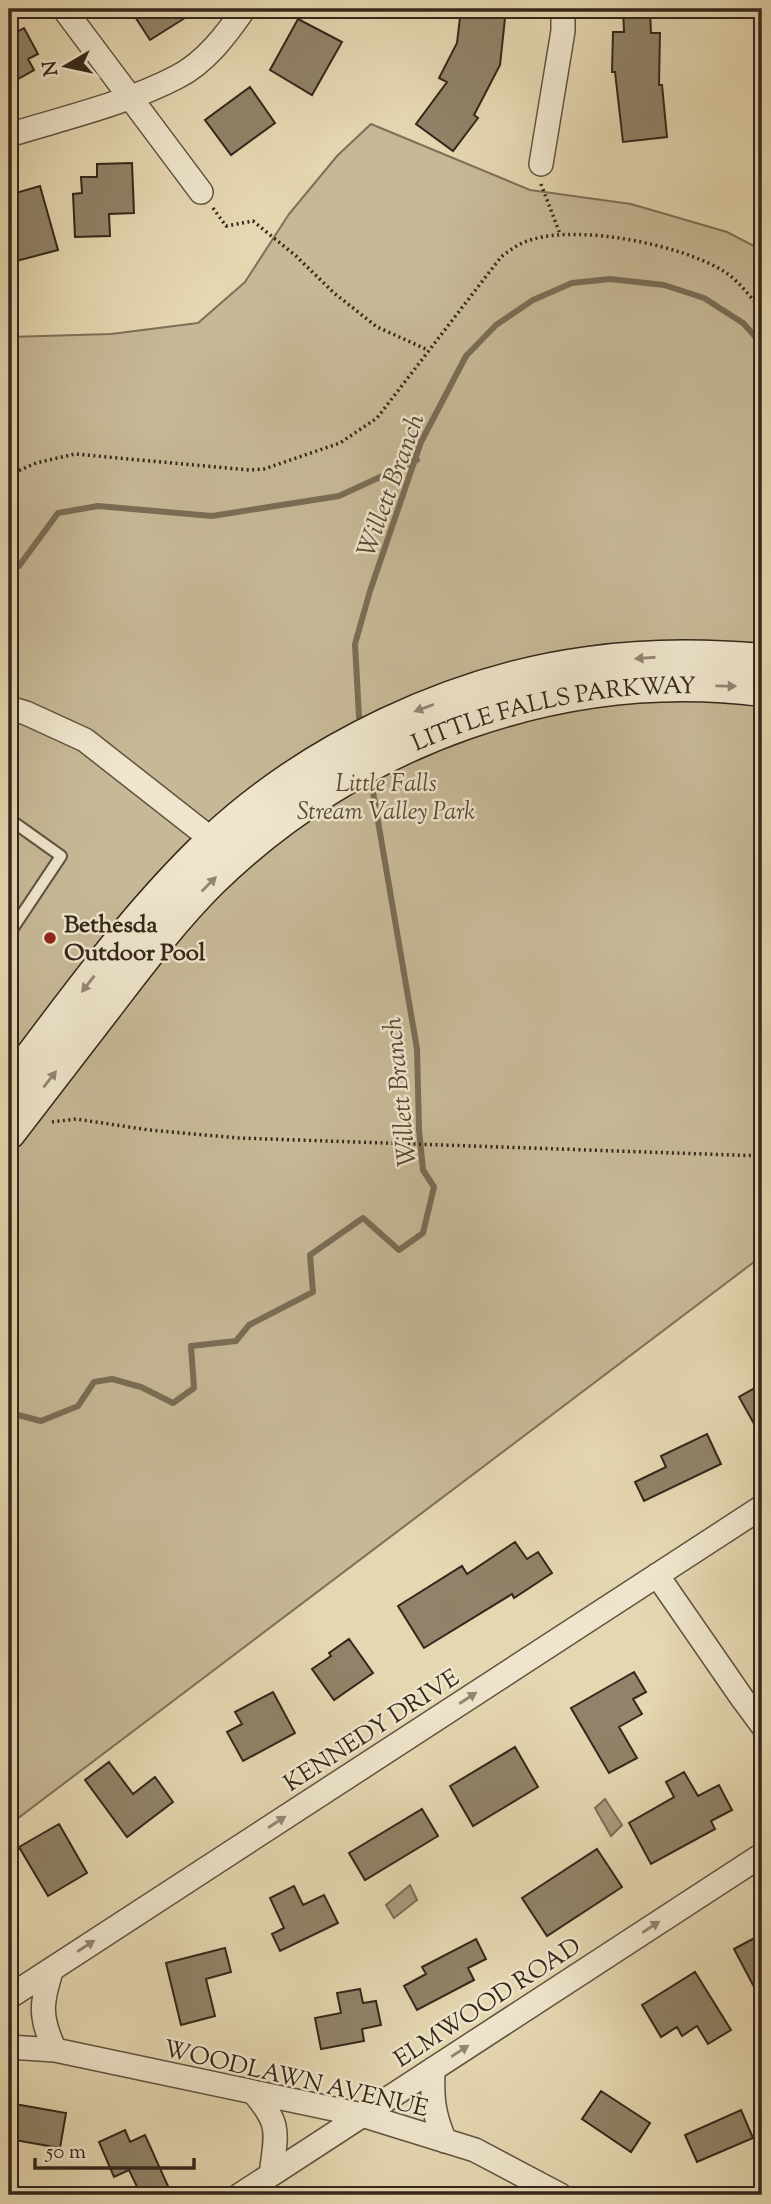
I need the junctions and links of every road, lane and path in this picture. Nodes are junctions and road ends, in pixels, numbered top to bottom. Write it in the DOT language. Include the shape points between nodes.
graph roads {
  1 [pos="64,9"];
  2 [pos="244,9"];
  3 [pos="563,9"];
  4 [pos="130,97"];
  5 [pos="9,135"];
  6 [pos="541,164"];
  7 [pos="201,192"];
  8 [pos="559,234"];
  9 [pos="762,310"];
  10 [pos="428,350"];
  11 [pos="9,475"];
  12 [pos="762,660"];
  13 [pos="762,690"];
  14 [pos="9,708"];
  15 [pos="9,819"];
  16 [pos="224,849"];
  17 [pos="9,934"];
  18 [pos="18,1054"];
  19 [pos="9,1086"];
  20 [pos="44,1121"];
  21 [pos="9,1133"];
  22 [pos="762,1156"];
  23 [pos="762,1507"];
  24 [pos="657,1575"];
  25 [pos="762,1724"];
  26 [pos="762,1855"];
  27 [pos="52,1969"];
  28 [pos="9,1997"];
  29 [pos="9,2047"];
  30 [pos="55,2050"];
  31 [pos="433,2069"];
  32 [pos="253,2092"];
  33 [pos="362,2115"];
  34 [pos="445,2141"];
  35 [pos="271,2175"];
  36 [pos="240,2195"];
  37 [pos="560,2195"];
  1 -- 4 [label="street"];
  2 -- 4 [label="street" via="208,53 178,77"];
  3 -- 6 [label="street" via="564,31"];
  4 -- 5 [label="street"];
  4 -- 7 [label="street"];
  6 -- 8 [label="path" via="537,170"];
  7 -- 10 [label="path" via="226,226 253,221 377,327"];
  8 -- 9 [label="path" via="643,242 685,253 729,274"];
  8 -- 10 [label="path" via="517,245 501,257"];
  10 -- 11 [label="path" via="377,418 340,443 264,469 75,454"];
  12 -- 16 [label="main road, LITTLE FALLS PARKWAY, one-way" via="657,657 587,663 463,694 358,738 296,775 254,806"];
  16 -- 13 [label="main road, LITTLE FALLS PARKWAY, one-way" via="276,824 374,760 502,710 584,693 645,687"];
  14 -- 16 [label="street" via="85,740"];
  15 -- 17 [label="lane" via="61,856"];
  16 -- 18 [label="main road, LITTLE FALLS PARKWAY, one-way" via="158,897"];
  21 -- 16 [label="main road, LITTLE FALLS PARKWAY, one-way" via="210,882"];
  18 -- 19 [label="main road, LITTLE FALLS PARKWAY"];
  20 -- 22 [label="path" via="76,1119 239,1138"];
  23 -- 24 [label="street, KENNEDY DRIVE"];
  24 -- 25 [label="street"];
  27 -- 24 [label="street, KENNEDY DRIVE, one-way"];
  31 -- 26 [label="street, ELMWOOD ROAD, one-way"];
  27 -- 28 [label="street, KENNEDY DRIVE"];
  27 -- 30 [label="street" via="42,2009 44,2027"];
  29 -- 30 [label="street, WOODLAWN AVENUE"];
  30 -- 32 [label="street, WOODLAWN AVENUE"];
  31 -- 33 [label="street, ELMWOOD ROAD"];
  31 -- 34 [label="street" via="432,2101"];
  32 -- 33 [label="street, WOODLAWN AVENUE"];
  32 -- 35 [label="street" via="270,2112 276,2129"];
  33 -- 34 [label="street, WOODLAWN AVENUE"];
  33 -- 35 [label="street, ELMWOOD ROAD"];
  34 -- 37 [label="street, WOODLAWN AVENUE" via="475,2150"];
  35 -- 36 [label="street, ELMWOOD ROAD"];
}
